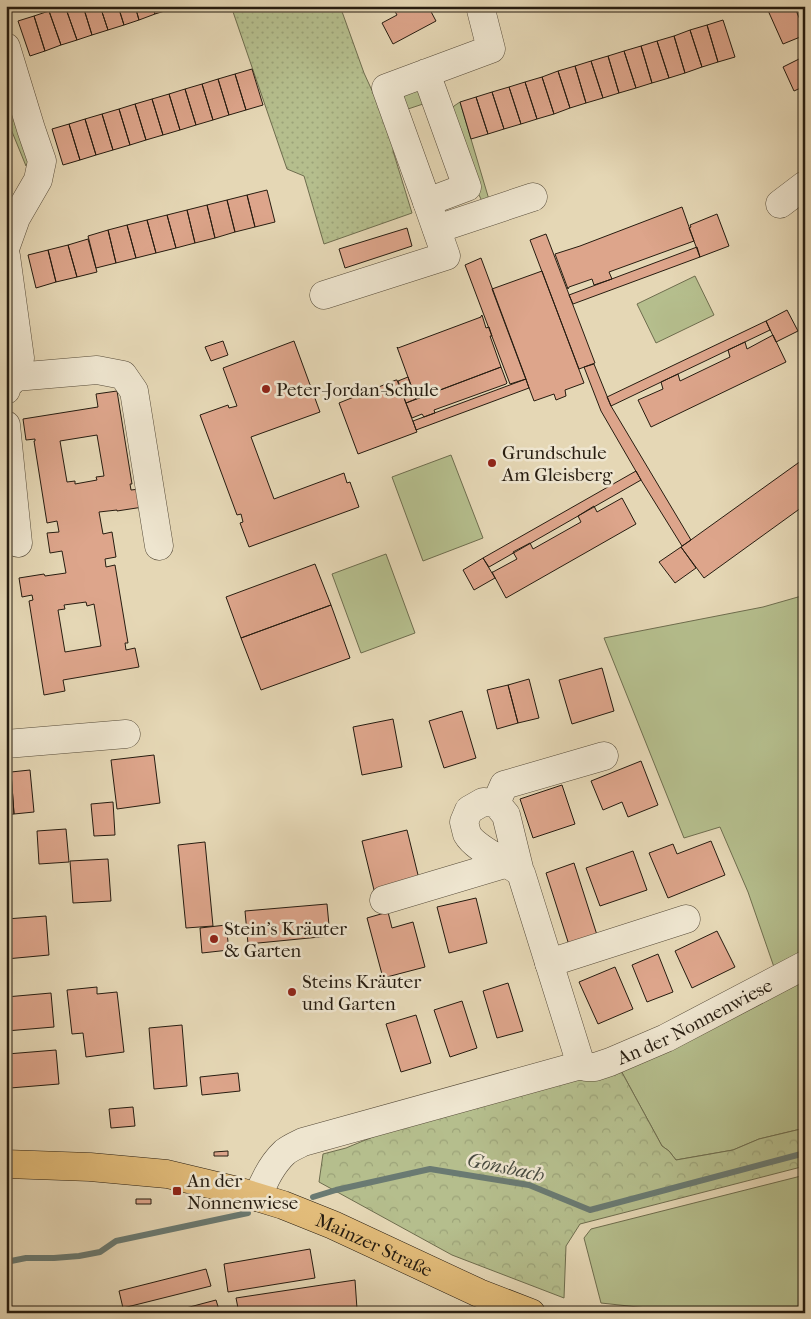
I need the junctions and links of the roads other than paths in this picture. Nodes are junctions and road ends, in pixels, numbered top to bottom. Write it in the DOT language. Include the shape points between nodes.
graph roads {
  1 [pos="480,6"];
  2 [pos="6,47"];
  3 [pos="426,73"];
  4 [pos="805,186"];
  5 [pos="534,197"];
  6 [pos="427,202"];
  7 [pos="780,204"];
  8 [pos="436,229"];
  9 [pos="6,246"];
  10 [pos="6,256"];
  11 [pos="324,295"];
  12 [pos="14,374"];
  13 [pos="6,425"];
  14 [pos="18,543"];
  15 [pos="159,546"];
  16 [pos="126,734"];
  17 [pos="6,744"];
  18 [pos="604,756"];
  19 [pos="496,803"];
  20 [pos="514,867"];
  21 [pos="384,900"];
  22 [pos="686,919"];
  23 [pos="549,964"];
  24 [pos="805,965"];
  25 [pos="581,1065"];
  26 [pos="6,1164"];
  27 [pos="258,1197"];
  28 [pos="531,1313"];
  1 -- 3 [label="street" via="492,49"];
  2 -- 9 [label="street" via="42,161 38,180 16,218"];
  3 -- 6 [label="street" via="467,187"];
  3 -- 6 [label="street" via="386,88"];
  4 -- 7 [label="street"];
  5 -- 8 [label="street"];
  6 -- 8 [label="street"];
  8 -- 11 [label="street" via="446,256"];
  10 -- 12 [label="street"];
  12 -- 15 [label="street" via="97,370 123,375 134,391"];
  13 -- 14 [label="street"];
  16 -- 17 [label="street"];
  18 -- 19 [label="street" via="504,785"];
  19 -- 20 [label="street" via="506,815"];
  19 -- 20 [label="street" via="483,802 469,810 464,822 468,835 480,847"];
  20 -- 21 [label="street"];
  20 -- 23 [label="street"];
  22 -- 23 [label="street"];
  23 -- 25 [label="street"];
  24 -- 25 [label="street, An der Nonnenwiese" via="666,1038 595,1067"];
  25 -- 27 [label="street, An der Nonnenwiese" via="303,1142 286,1151 275,1163"];
  26 -- 27 [label="main road, Mainzer Straße" via="167,1174"];
  27 -- 28 [label="main road, Mainzer Straße" via="333,1225 479,1293"];
}
